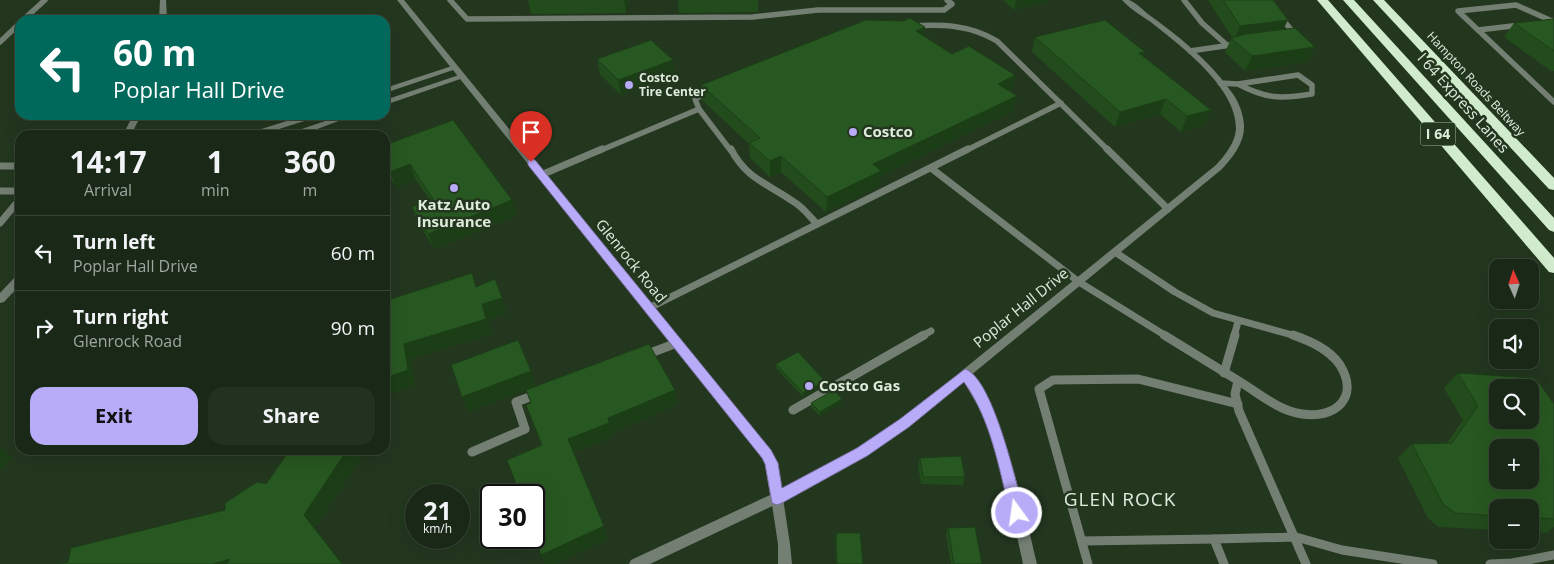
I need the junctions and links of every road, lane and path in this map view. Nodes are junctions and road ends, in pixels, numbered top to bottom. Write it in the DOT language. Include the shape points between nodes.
graph roads {
  1 [pos="45,0"];
  2 [pos="163,0"];
  3 [pos="400,0"];
  4 [pos="450,0"];
  5 [pos="948,0"];
  6 [pos="1125,0"];
  7 [pos="1184,0"];
  8 [pos="1322,0"];
  9 [pos="1348,0"];
  10 [pos="1378,0"];
  11 [pos="1275,10"];
  12 [pos="29,15"];
  13 [pos="163,15"];
  14 [pos="1554,22"];
  15 [pos="1535,24"];
  16 [pos="1525,25"];
  17 [pos="907,26"];
  18 [pos="15,28"];
  19 [pos="1478,30"];
  20 [pos="1280,39"];
  21 [pos="0,42"];
  22 [pos="1246,43"];
  23 [pos="1228,46"];
  24 [pos="1190,51"];
  25 [pos="455,68"];
  26 [pos="462,77"];
  27 [pos="1220,83"];
  28 [pos="1238,84"];
  29 [pos="716,88"];
  30 [pos="390,89"];
  31 [pos="390,102"];
  32 [pos="1554,102"];
  33 [pos="1061,103"];
  34 [pos="699,109"];
  35 [pos="298,120"];
  36 [pos="330,120"];
  37 [pos="267,130"];
  38 [pos="305,130"];
  39 [pos="0,166"];
  40 [pos="15,166"];
  41 [pos="931,168"];
  42 [pos="541,175"];
  43 [pos="1554,186"];
  44 [pos="0,191"];
  45 [pos="15,191"];
  46 [pos="15,205"];
  47 [pos="1168,209"];
  48 [pos="0,223"];
  49 [pos="818,224"];
  50 [pos="1554,228"];
  51 [pos="1115,252"];
  52 [pos="1554,268"];
  53 [pos="1079,282"];
  54 [pos="15,283"];
  55 [pos="0,299"];
  56 [pos="648,308"];
  57 [pos="1238,322"];
  58 [pos="931,331"];
  59 [pos="677,343"];
  60 [pos="632,359"];
  61 [pos="1224,373"];
  62 [pos="965,374"];
  63 [pos="1238,381"];
  64 [pos="551,389"];
  65 [pos="1238,404"];
  66 [pos="793,410"];
  67 [pos="472,452"];
  68 [pos="777,498"];
  69 [pos="1296,537"];
  70 [pos="1214,540"];
  71 [pos="1082,541"];
  72 [pos="1554,555"];
  73 [pos="636,564"];
  74 [pos="785,564"];
  75 [pos="1030,564"];
  76 [pos="1088,564"];
  77 [pos="1224,564"];
  78 [pos="1306,564"];
  79 [pos="1433,564"];
  80 [pos="1490,564"];
  1 -- 12 [label="lane"];
  2 -- 13 [label="street"];
  3 -- 25 [label="street, Glenrock Road"];
  4 -- 5 [label="lane" via="468,18 753,17 818,10 944,10 952,4"];
  6 -- 24 [label="street, Poplar Hall Drive"];
  7 -- 23 [label="lane" via="1202,23"];
  8 -- 52 [label="highway, I 64"];
  9 -- 50 [label="highway, I 64 Express Lanes"];
  10 -- 43 [label="highway, Hampton Roads Beltway"];
  11 -- 20 [label="lane" via="1292,31 1288,38"];
  14 -- 15 [label="lane"];
  14 -- 19 [label="lane" via="1516,5 1458,11"];
  16 -- 19 [label="lane"];
  17 -- 33 [label="lane" via="965,26 984,32"];
  18 -- 21 [label="lane"];
  19 -- 32 [label="lane"];
  22 -- 23 [label="lane"];
  23 -- 24 [label="lane"];
  24 -- 27 [label="street, Poplar Hall Drive"];
  25 -- 26 [label="street, Glenrock Road"];
  25 -- 30 [label="street"];
  26 -- 31 [label="street"];
  26 -- 42 [label="street, Glenrock Road"];
  27 -- 28 [label="lane"];
  27 -- 47 [label="street, Poplar Hall Drive" via="1238,112 1238,141 1232,154 1219,167"];
  28 -- 28 [label="lane" via="1298,75 1312,85 1312,94 1276,100"];
  29 -- 34 [label="lane" via="695,100"];
  33 -- 41 [label="lane"];
  33 -- 47 [label="lane"];
  34 -- 42 [label="lane"];
  34 -- 49 [label="lane" via="725,139 737,162 759,182 795,202"];
  35 -- 37 [label="street"];
  36 -- 38 [label="street"];
  39 -- 40 [label="lane"];
  41 -- 49 [label="lane"];
  41 -- 53 [label="lane"];
  42 -- 56 [label="street, Glenrock Road"];
  44 -- 45 [label="lane"];
  46 -- 48 [label="lane"];
  47 -- 51 [label="street, Poplar Hall Drive"];
  49 -- 56 [label="lane"];
  51 -- 53 [label="street, Poplar Hall Drive"];
  51 -- 57 [label="lane" via="1198,305"];
  53 -- 61 [label="lane"];
  53 -- 62 [label="street, Poplar Hall Drive"];
  54 -- 55 [label="street"];
  56 -- 59 [label="street, Glenrock Road"];
  57 -- 61 [label="lane"];
  57 -- 63 [label="lane" via="1278,329 1314,344 1340,365 1348,387 1346,398 1339,407 1328,413 1304,415 1287,412"];
  58 -- 66 [label="lane"];
  59 -- 60 [label="lane"];
  59 -- 68 [label="street, Glenrock Road" via="772,463"];
  61 -- 63 [label="lane"];
  62 -- 68 [label="street, Poplar Hall Drive" via="905,423 862,452"];
  62 -- 75 [label="street" via="989,415"];
  63 -- 65 [label="lane"];
  64 -- 67 [label="lane" via="516,402 525,429"];
  65 -- 69 [label="lane"];
  65 -- 71 [label="lane" via="1138,379 1053,380 1039,389"];
  68 -- 73 [label="street, Poplar Hall Drive"];
  68 -- 74 [label="street, Glenrock Road"];
  69 -- 70 [label="lane"];
  69 -- 78 [label="lane"];
  69 -- 79 [label="lane" via="1342,550"];
  70 -- 71 [label="lane"];
  70 -- 77 [label="lane"];
  71 -- 76 [label="lane"];
  72 -- 80 [label="lane"];
}
